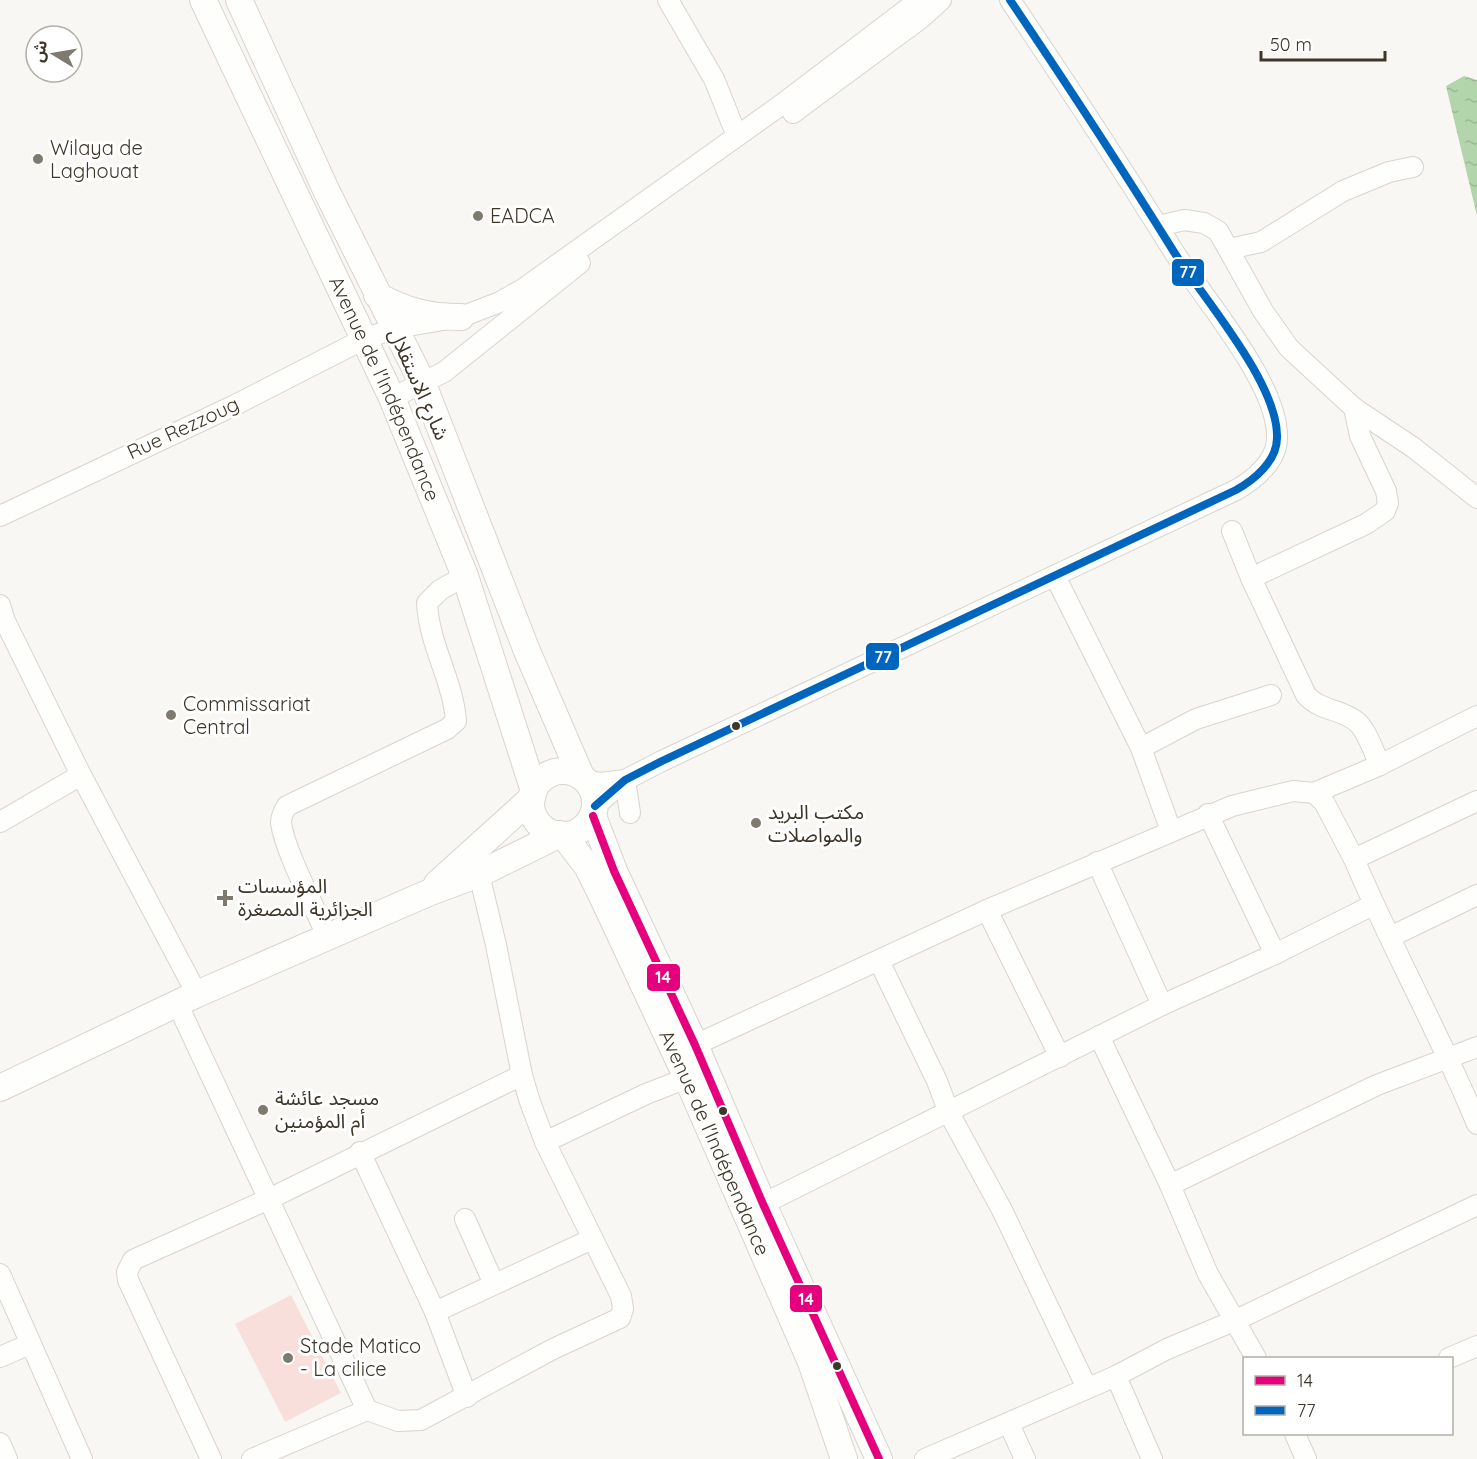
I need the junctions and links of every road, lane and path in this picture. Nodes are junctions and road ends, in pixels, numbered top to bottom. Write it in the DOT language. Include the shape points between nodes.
graph roads {
  1 [pos="203,0"];
  2 [pos="238,0"];
  3 [pos="668,0"];
  4 [pos="919,0"];
  5 [pos="941,0"];
  6 [pos="1010,0"];
  7 [pos="283,96"];
  8 [pos="255,111"];
  9 [pos="737,136"];
  10 [pos="1413,167"];
  11 [pos="327,192"];
  12 [pos="300,204"];
  13 [pos="1159,226"];
  14 [pos="1229,249"];
  15 [pos="377,295"];
  16 [pos="461,317"];
  17 [pos="396,328"];
  18 [pos="364,339"];
  19 [pos="423,384"];
  20 [pos="392,398"];
  21 [pos="1354,408"];
  22 [pos="1477,498"];
  23 [pos="0,516"];
  24 [pos="1232,531"];
  25 [pos="465,576"];
  26 [pos="1055,576"];
  27 [pos="1251,578"];
  28 [pos="0,605"];
  29 [pos="1271,695"];
  30 [pos="1477,716"];
  31 [pos="1141,748"];
  32 [pos="1380,765"];
  33 [pos="81,775"];
  34 [pos="584,779"];
  35 [pos="625,780"];
  36 [pos="1314,793"];
  37 [pos="533,794"];
  38 [pos="1477,801"];
  39 [pos="594,811"];
  40 [pos="630,813"];
  41 [pos="1208,814"];
  42 [pos="0,822"];
  43 [pos="1172,831"];
  44 [pos="561,835"];
  45 [pos="1354,859"];
  46 [pos="1097,862"];
  47 [pos="479,874"];
  48 [pos="428,893"];
  49 [pos="1477,895"];
  50 [pos="1373,905"];
  51 [pos="987,910"];
  52 [pos="327,936"];
  53 [pos="1390,937"];
  54 [pos="1275,954"];
  55 [pos="879,961"];
  56 [pos="187,999"];
  57 [pos="1162,1005"];
  58 [pos="1099,1036"];
  59 [pos="695,1045"];
  60 [pos="1477,1047"];
  61 [pos="1060,1057"];
  62 [pos="1450,1059"];
  63 [pos="522,1075"];
  64 [pos="687,1078"];
  65 [pos="0,1088"];
  66 [pos="950,1113"];
  67 [pos="1477,1124"];
  68 [pos="545,1142"];
  69 [pos="360,1152"];
  70 [pos="1170,1185"];
  71 [pos="269,1198"];
  72 [pos="763,1204"];
  73 [pos="1477,1205"];
  74 [pos="465,1219"];
  75 [pos="592,1239"];
  76 [pos="0,1274"];
  77 [pos="494,1284"];
  78 [pos="435,1312"];
  79 [pos="1236,1320"];
  80 [pos="30,1344"];
  81 [pos="1477,1346"];
  82 [pos="0,1357"];
  83 [pos="1255,1357"];
  84 [pos="1453,1357"];
  85 [pos="1116,1376"];
  86 [pos="1087,1388"];
  87 [pos="467,1397"];
  88 [pos="366,1410"];
  89 [pos="1008,1424"];
  90 [pos="1296,1435"];
  91 [pos="0,1443"];
  92 [pos="7,1459"];
  93 [pos="82,1459"];
  94 [pos="211,1459"];
  95 [pos="252,1459"];
  96 [pos="844,1459"];
  97 [pos="879,1459"];
  98 [pos="925,1459"];
  99 [pos="1025,1459"];
  100 [pos="1152,1459"];
  101 [pos="1306,1459"];
  1 -- 8 [label="main road, Avenue de l'Indépendance"];
  2 -- 7 [label="main road, شارع الاستقلال"];
  3 -- 9 [label="street" via="714,79"];
  4 -- 9 [label="street, Rue Rezzoug"];
  5 -- 19 [label="street" via="824,91 597,250 460,360"];
  6 -- 13 [label="street"];
  7 -- 8 [label="main road"];
  7 -- 11 [label="main road, شارع الاستقلال"];
  8 -- 12 [label="main road, Avenue de l'Indépendance"];
  9 -- 16 [label="street, Rue Rezzoug" via="523,289"];
  10 -- 14 [label="street" via="1389,172 1343,191 1261,242"];
  11 -- 12 [label="main road"];
  11 -- 15 [label="main road, شارع الاستقلال"];
  12 -- 18 [label="main road, Avenue de l'Indépendance"];
  13 -- 14 [label="street" via="1184,220 1204,223 1218,231"];
  13 -- 26 [label="street" via="1264,389 1274,421 1275,446 1262,470 1236,490"];
  14 -- 21 [label="street" via="1263,311 1289,348"];
  15 -- 16 [label="main road" via="416,313"];
  15 -- 17 [label="main road, شارع الاستقلال"];
  16 -- 17 [label="street, Rue Rezzoug"];
  17 -- 18 [label="street, Rue Rezzoug"];
  17 -- 19 [label="main road, شارع الاستقلال"];
  18 -- 20 [label="main road, Avenue de l'Indépendance"];
  18 -- 23 [label="street, Rue Rezzoug"];
  19 -- 20 [label="street"];
  19 -- 34 [label="main road, شارع الاستقلال" via="527,651"];
  20 -- 25 [label="main road, Avenue de l'Indépendance"];
  21 -- 22 [label="street" via="1414,448"];
  21 -- 27 [label="street" via="1360,436 1386,491 1388,502 1384,511 1366,524"];
  24 -- 27 [label="street"];
  25 -- 37 [label="main road, Avenue de l'Indépendance"];
  25 -- 52 [label="street" via="440,590 427,603 456,721 447,729 287,806 281,815 291,853"];
  26 -- 31 [label="street"];
  26 -- 35 [label="street"];
  27 -- 32 [label="street" via="1306,695 1314,704 1356,722"];
  28 -- 33 [label="street"];
  29 -- 31 [label="street" via="1196,719"];
  30 -- 32 [label="street"];
  31 -- 43 [label="street"];
  32 -- 36 [label="street"];
  33 -- 42 [label="street"];
  33 -- 56 [label="street"];
  34 -- 35 [label="street" via="601,783"];
  34 -- 37 [label="main road" via="573,772 554,772 546,776"];
  34 -- 39 [label="main road" via="592,789"];
  35 -- 39 [label="street"];
  35 -- 40 [label="street"];
  36 -- 41 [label="street" via="1293,791"];
  36 -- 45 [label="street" via="1324,802"];
  37 -- 44 [label="main road" via="535,818 550,832"];
  37 -- 48 [label="main road"];
  38 -- 45 [label="street"];
  39 -- 44 [label="main road" via="581,830"];
  39 -- 59 [label="main road, Avenue de l'Indépendance" via="614,871"];
  41 -- 43 [label="street"];
  41 -- 54 [label="street"];
  43 -- 46 [label="street"];
  44 -- 47 [label="main road"];
  44 -- 64 [label="main road, Avenue de l'Indépendance" via="587,866"];
  45 -- 50 [label="street"];
  46 -- 51 [label="street"];
  46 -- 57 [label="street"];
  47 -- 48 [label="main road"];
  47 -- 63 [label="street"];
  48 -- 52 [label="main road"];
  49 -- 53 [label="street"];
  50 -- 53 [label="street"];
  50 -- 54 [label="street"];
  51 -- 55 [label="street"];
  51 -- 61 [label="street"];
  52 -- 56 [label="main road"];
  53 -- 62 [label="street"];
  54 -- 57 [label="street"];
  55 -- 59 [label="street"];
  55 -- 66 [label="street"];
  56 -- 65 [label="main road"];
  56 -- 71 [label="street"];
  57 -- 58 [label="street"];
  58 -- 61 [label="street"];
  58 -- 70 [label="street"];
  59 -- 72 [label="main road, Avenue de l'Indépendance"];
  60 -- 62 [label="street"];
  61 -- 66 [label="street"];
  62 -- 67 [label="street"];
  62 -- 70 [label="street" via="1377,1085"];
  63 -- 68 [label="street"];
  63 -- 69 [label="street"];
  64 -- 68 [label="street"];
  64 -- 96 [label="main road, Avenue de l'Indépendance" via="811,1362"];
  66 -- 72 [label="street"];
  66 -- 86 [label="street" via="1002,1210"];
  68 -- 75 [label="street"];
  69 -- 71 [label="street"];
  69 -- 78 [label="street"];
  70 -- 79 [label="street" via="1208,1274"];
  71 -- 88 [label="street"];
  71 -- 94 [label="street" via="133,1260 127,1272"];
  72 -- 97 [label="main road, Avenue de l'Indépendance"];
  73 -- 79 [label="street"];
  74 -- 77 [label="street"];
  75 -- 77 [label="street"];
  75 -- 87 [label="street" via="621,1296 620,1318 553,1349"];
  76 -- 80 [label="street"];
  77 -- 78 [label="street"];
  78 -- 87 [label="street"];
  79 -- 83 [label="street"];
  79 -- 85 [label="street"];
  80 -- 82 [label="street"];
  80 -- 93 [label="street"];
  81 -- 84 [label="street"];
  85 -- 86 [label="street"];
  85 -- 100 [label="street"];
  86 -- 89 [label="street"];
  87 -- 88 [label="street" via="410,1422"];
  88 -- 95 [label="street"];
  89 -- 98 [label="street"];
  89 -- 99 [label="street"];
  90 -- 101 [label="street"];
  91 -- 92 [label="street"];
}
